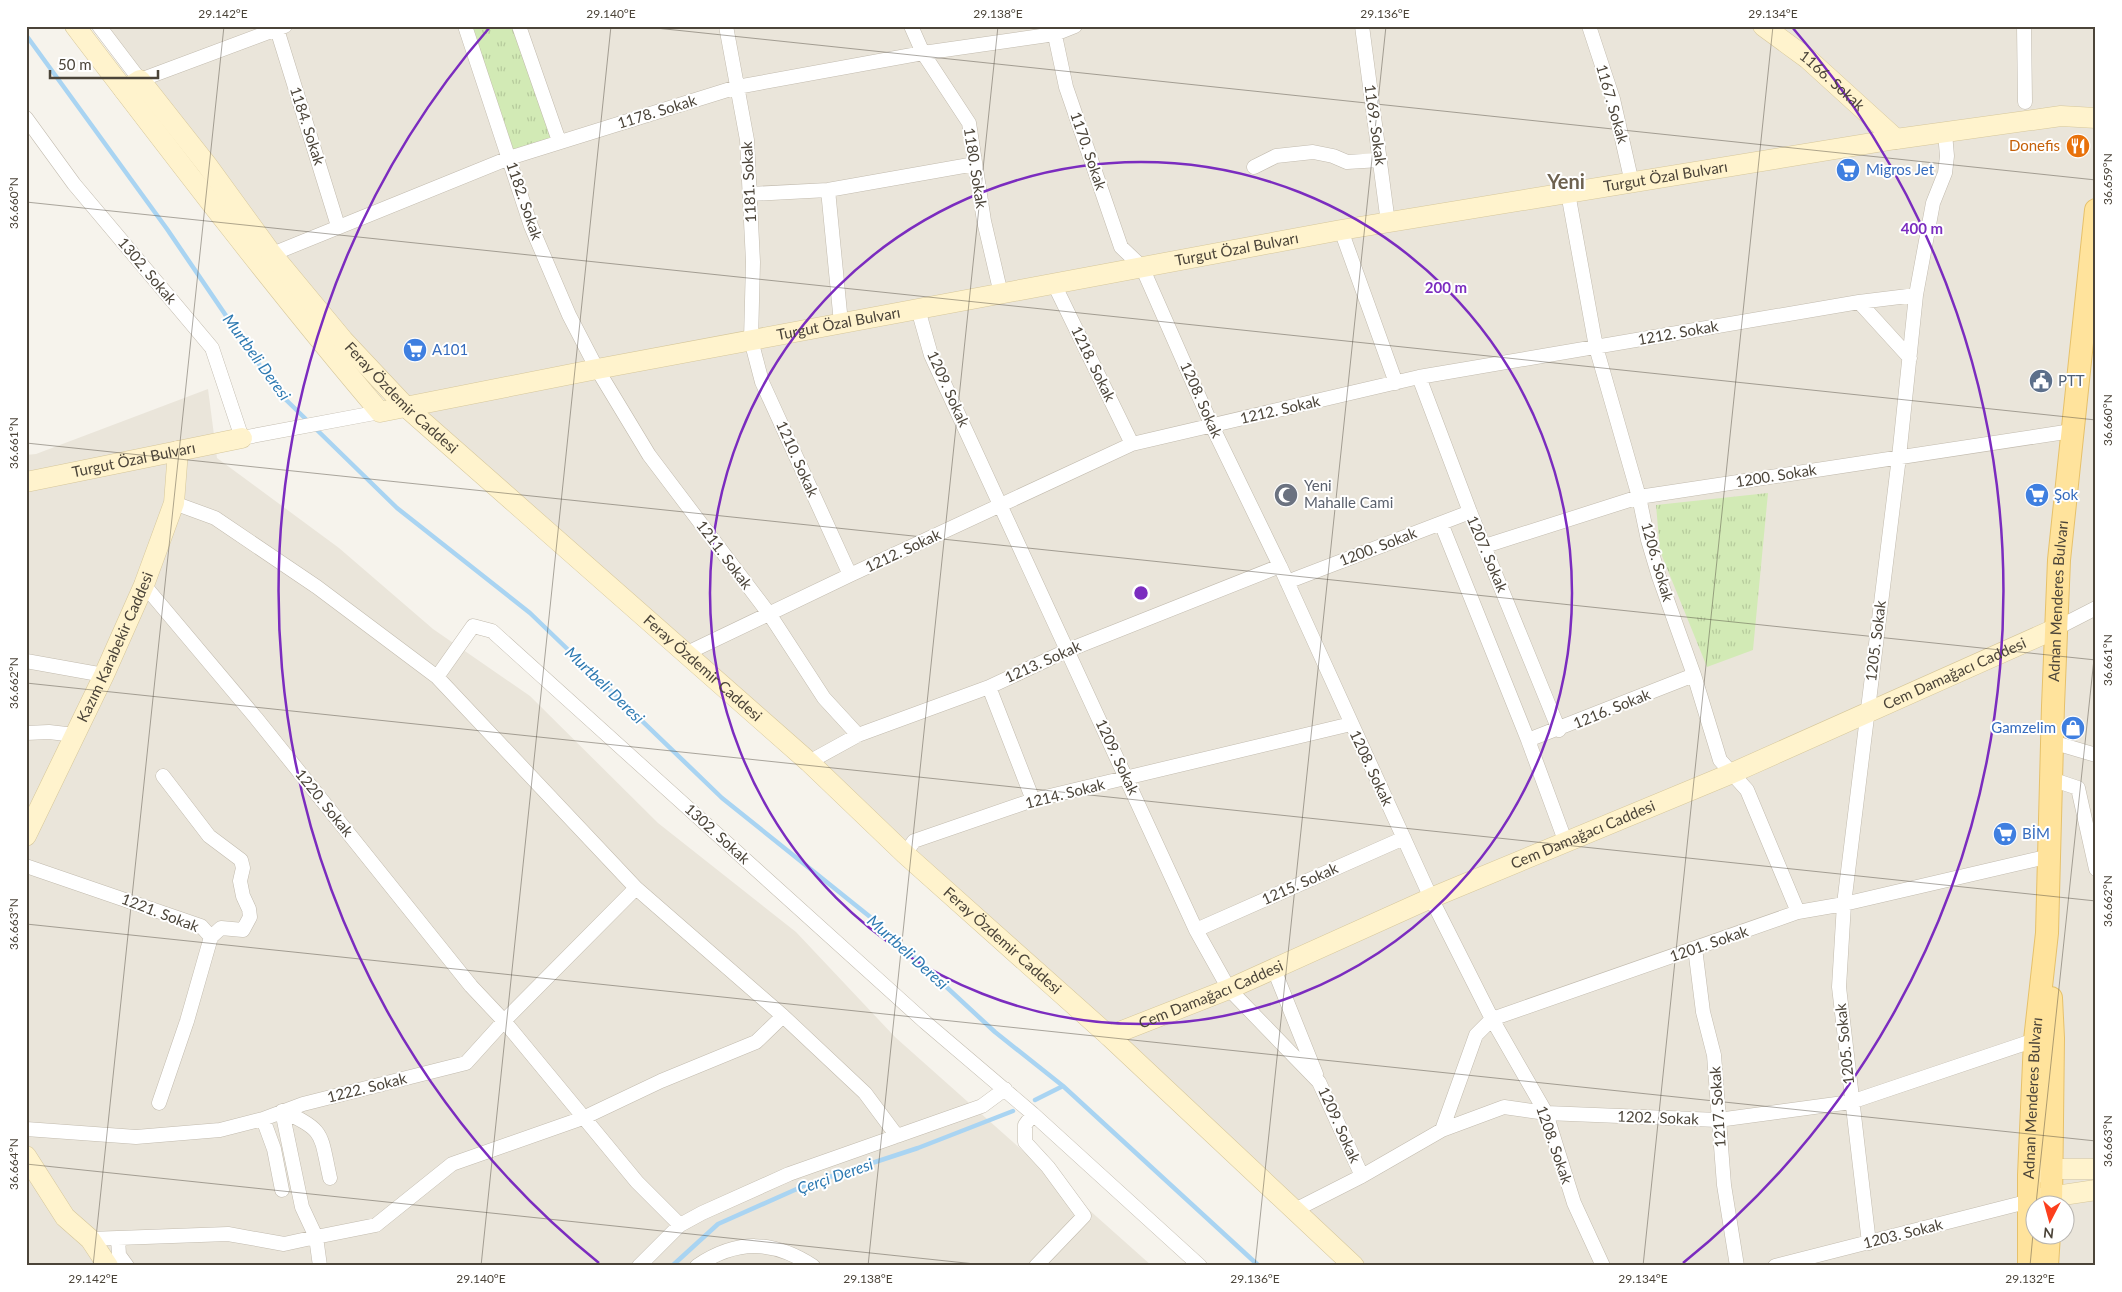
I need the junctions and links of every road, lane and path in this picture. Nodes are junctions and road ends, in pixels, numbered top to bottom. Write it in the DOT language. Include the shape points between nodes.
graph roads {
  1 [pos="75,26"];
  2 [pos="99,26"];
  3 [pos="466,26"];
  4 [pos="519,26"];
  5 [pos="726,26"];
  6 [pos="911,26"];
  7 [pos="1075,26"];
  8 [pos="1362,26"];
  9 [pos="1589,26"];
  10 [pos="1763,26"];
  11 [pos="2024,26"];
  12 [pos="279,27"];
  13 [pos="1054,30"];
  14 [pos="923,53"];
  15 [pos="132,85"];
  16 [pos="737,88"];
  17 [pos="2024,102"];
  18 [pos="26,118"];
  19 [pos="2096,118"];
  20 [pos="1945,133"];
  21 [pos="1896,139"];
  22 [pos="559,141"];
  23 [pos="509,158"];
  24 [pos="1380,160"];
  25 [pos="975,164"];
  26 [pos="1254,167"];
  27 [pos="1632,183"];
  28 [pos="828,190"];
  29 [pos="1568,193"];
  30 [pos="750,194"];
  31 [pos="2096,210"];
  32 [pos="1388,223"];
  33 [pos="338,226"];
  34 [pos="1341,230"];
  35 [pos="2094,251"];
  36 [pos="264,258"];
  37 [pos="1142,267"];
  38 [pos="1054,284"];
  39 [pos="1001,294"];
  40 [pos="1916,296"];
  41 [pos="1859,302"];
  42 [pos="918,309"];
  43 [pos="841,323"];
  44 [pos="752,340"];
  45 [pos="1596,347"];
  46 [pos="1910,358"];
  47 [pos="597,369"];
  48 [pos="1419,377"];
  49 [pos="1396,383"];
  50 [pos="406,407"];
  51 [pos="380,412"];
  52 [pos="1212,426"];
  53 [pos="2072,431"];
  54 [pos="242,438"];
  55 [pos="1132,444"];
  56 [pos="178,451"];
  57 [pos="1898,457"];
  58 [pos="26,482"];
  59 [pos="1639,498"];
  60 [pos="174,503"];
  61 [pos="1001,506"];
  62 [pos="1470,512"];
  63 [pos="1441,523"];
  64 [pos="1485,546"];
  65 [pos="1280,566"];
  66 [pos="850,575"];
  67 [pos="1287,582"];
  68 [pos="144,585"];
  69 [pos="2096,608"];
  70 [pos="770,615"];
  71 [pos="2055,629"];
  72 [pos="1066,651"];
  73 [pos="686,654"];
  74 [pos="26,661"];
  75 [pos="104,674"];
  76 [pos="1694,675"];
  77 [pos="437,677"];
  78 [pos="989,687"];
  79 [pos="1867,713"];
  80 [pos="1351,724"];
  81 [pos="1559,730"];
  82 [pos="26,733"];
  83 [pos="75,735"];
  84 [pos="858,735"];
  85 [pos="1528,740"];
  86 [pos="2052,742"];
  87 [pos="2096,755"];
  88 [pos="809,762"];
  89 [pos="1730,774"];
  90 [pos="163,776"];
  91 [pos="1128,778"];
  92 [pos="2052,780"];
  93 [pos="1033,800"];
  94 [pos="26,836"];
  95 [pos="1404,838"];
  96 [pos="1566,843"];
  97 [pos="905,854"];
  98 [pos="2050,856"];
  99 [pos="26,866"];
  100 [pos="2096,869"];
  101 [pos="636,888"];
  102 [pos="1431,898"];
  103 [pos="1844,904"];
  104 [pos="1798,912"];
  105 [pos="1196,930"];
  106 [pos="2047,933"];
  107 [pos="212,937"];
  108 [pos="1695,948"];
  109 [pos="1273,967"];
  110 [pos="1230,988"];
  111 [pos="783,1016"];
  112 [pos="1492,1019"];
  113 [pos="504,1021"];
  114 [pos="1110,1036"];
  115 [pos="2035,1040"];
  116 [pos="1319,1082"];
  117 [pos="1004,1089"];
  118 [pos="1851,1102"];
  119 [pos="159,1103"];
  120 [pos="282,1111"];
  121 [pos="1546,1113"];
  122 [pos="1033,1114"];
  123 [pos="583,1118"];
  124 [pos="263,1119"];
  125 [pos="1718,1120"];
  126 [pos="26,1129"];
  127 [pos="1442,1130"];
  128 [pos="897,1136"];
  129 [pos="26,1156"];
  130 [pos="2051,1169"];
  131 [pos="2096,1169"];
  132 [pos="2029,1175"];
  133 [pos="1362,1176"];
  134 [pos="330,1178"];
  135 [pos="282,1190"];
  136 [pos="2096,1190"];
  137 [pos="2040,1194"];
  138 [pos="2045,1194"];
  139 [pos="2074,1194"];
  140 [pos="2024,1205"];
  141 [pos="1295,1210"];
  142 [pos="680,1225"];
  143 [pos="118,1238"];
  144 [pos="316,1238"];
  145 [pos="90,1239"];
  146 [pos="1869,1243"];
  147 [pos="2034,1244"];
  148 [pos="2048,1244"];
  149 [pos="108,1266"];
  150 [pos="127,1266"];
  151 [pos="320,1266"];
  152 [pos="639,1266"];
  153 [pos="697,1266"];
  154 [pos="813,1266"];
  155 [pos="1036,1266"];
  156 [pos="1200,1266"];
  157 [pos="1354,1266"];
  158 [pos="1603,1266"];
  159 [pos="1737,1266"];
  160 [pos="1775,1266"];
  161 [pos="2029,1266"];
  162 [pos="2047,1266"];
  1 -- 15 [label="street"];
  2 -- 15 [label="street"];
  3 -- 23 [label="street, 1182. Sokak"];
  4 -- 22 [label="street"];
  5 -- 16 [label="street, 1181. Sokak"];
  6 -- 14 [label="street, 1180. Sokak"];
  7 -- 13 [label="street, 1178. Sokak"];
  8 -- 24 [label="street, 1169. Sokak"];
  9 -- 27 [label="street, 1167. Sokak" via="1613,99"];
  10 -- 21 [label="street, 1166. Sokak" via="1808,59"];
  11 -- 17 [label="street"];
  12 -- 15 [label="street"];
  12 -- 33 [label="street, 1184. Sokak"];
  13 -- 14 [label="street, 1178. Sokak"];
  13 -- 37 [label="street, 1170. Sokak" via="1066,87 1121,247"];
  14 -- 16 [label="street, 1178. Sokak"];
  14 -- 25 [label="street, 1180. Sokak" via="969,123"];
  15 -- 36 [label="street"];
  16 -- 22 [label="street, 1178. Sokak"];
  16 -- 30 [label="street, 1181. Sokak" via="747,140"];
  18 -- 54 [label="street, 1302. Sokak" via="74,184 212,348"];
  19 -- 20 [label="street, Turgut Özal Bulvarı" via="2061,116"];
  20 -- 21 [label="street, Turgut Özal Bulvarı"];
  20 -- 40 [label="street, 1205. Sokak" via="1945,173 1933,203"];
  21 -- 27 [label="street, Turgut Özal Bulvarı"];
  22 -- 23 [label="street, 1178. Sokak"];
  23 -- 33 [label="street, 1178. Sokak"];
  23 -- 47 [label="street, 1182. Sokak" via="531,226 569,315"];
  24 -- 26 [label="street" via="1347,162 1313,152 1276,156"];
  24 -- 32 [label="street, 1169. Sokak"];
  25 -- 28 [label="street"];
  25 -- 39 [label="street, 1180. Sokak"];
  27 -- 29 [label="street, Turgut Özal Bulvarı"];
  28 -- 30 [label="street"];
  28 -- 43 [label="street"];
  29 -- 32 [label="street, Turgut Özal Bulvarı"];
  29 -- 45 [label="street, 1206. Sokak"];
  30 -- 44 [label="street, 1181. Sokak"];
  31 -- 35 [label="main road, Adnan Menderes Bulvarı"];
  32 -- 34 [label="street, Turgut Özal Bulvarı"];
  33 -- 36 [label="street, 1178. Sokak"];
  34 -- 37 [label="street, Turgut Özal Bulvarı"];
  34 -- 49 [label="street"];
  35 -- 53 [label="main road, Adnan Menderes Bulvarı"];
  36 -- 50 [label="street, Feray Özdemir Caddesi"];
  36 -- 51 [label="street" via="309,328"];
  37 -- 38 [label="street, Turgut Özal Bulvarı"];
  37 -- 52 [label="street, 1208. Sokak"];
  38 -- 39 [label="street, Turgut Özal Bulvarı"];
  38 -- 55 [label="street, 1218. Sokak"];
  39 -- 42 [label="street, Turgut Özal Bulvarı"];
  40 -- 41 [label="street, 1212. Sokak"];
  40 -- 46 [label="street, 1205. Sokak"];
  41 -- 45 [label="street, 1212. Sokak"];
  41 -- 46 [label="street"];
  42 -- 43 [label="street, Turgut Özal Bulvarı"];
  42 -- 61 [label="street, 1209. Sokak" via="931,355"];
  43 -- 44 [label="street, Turgut Özal Bulvarı"];
  44 -- 47 [label="street, Turgut Özal Bulvarı"];
  44 -- 66 [label="street, 1210. Sokak" via="762,382"];
  45 -- 48 [label="street, 1212. Sokak"];
  45 -- 59 [label="street, 1206. Sokak"];
  46 -- 57 [label="street, 1205. Sokak"];
  47 -- 50 [label="street, Turgut Özal Bulvarı"];
  47 -- 70 [label="street, 1211. Sokak" via="649,455"];
  48 -- 49 [label="street, 1212. Sokak"];
  48 -- 62 [label="street, 1207. Sokak"];
  49 -- 52 [label="street, 1212. Sokak"];
  50 -- 51 [label="street, Turgut Özal Bulvarı"];
  50 -- 73 [label="street, Feray Özdemir Caddesi"];
  51 -- 54 [label="street"];
  52 -- 55 [label="street, 1212. Sokak"];
  52 -- 65 [label="street, 1208. Sokak"];
  53 -- 57 [label="street, 1200. Sokak"];
  53 -- 71 [label="main road, Adnan Menderes Bulvarı"];
  54 -- 56 [label="street, Turgut Özal Bulvarı"];
  55 -- 61 [label="street, 1212. Sokak"];
  56 -- 58 [label="street, Turgut Özal Bulvarı"];
  56 -- 60 [label="street, Kazım Karabekir Caddesi"];
  57 -- 59 [label="street, 1200. Sokak"];
  57 -- 79 [label="street, 1205. Sokak"];
  59 -- 64 [label="street, 1200. Sokak"];
  59 -- 76 [label="street, 1206. Sokak" via="1656,568"];
  60 -- 68 [label="street, Kazım Karabekir Caddesi"];
  60 -- 77 [label="street" via="215,518 317,587"];
  61 -- 66 [label="street, 1212. Sokak"];
  61 -- 72 [label="street, 1209. Sokak"];
  62 -- 63 [label="street, 1200. Sokak"];
  62 -- 64 [label="street, 1207. Sokak"];
  63 -- 67 [label="street, 1200. Sokak"];
  63 -- 85 [label="street, 1207. Sokak"];
  64 -- 81 [label="street, 1207. Sokak"];
  65 -- 67 [label="street, 1208. Sokak"];
  65 -- 72 [label="street, 1213. Sokak"];
  66 -- 70 [label="street, 1212. Sokak"];
  67 -- 80 [label="street, 1208. Sokak"];
  68 -- 75 [label="street, Kazım Karabekir Caddesi"];
  68 -- 113 [label="street, 1220. Sokak"];
  69 -- 71 [label="street"];
  70 -- 73 [label="street, 1212. Sokak"];
  70 -- 84 [label="street, 1211. Sokak" via="824,698"];
  71 -- 79 [label="street, Cem Damağacı Caddesi"];
  71 -- 86 [label="main road, Adnan Menderes Bulvarı"];
  72 -- 78 [label="street, 1213. Sokak"];
  72 -- 91 [label="street, 1209. Sokak"];
  73 -- 88 [label="street, Feray Özdemir Caddesi"];
  74 -- 75 [label="street"];
  75 -- 83 [label="street, Kazım Karabekir Caddesi"];
  76 -- 81 [label="street, 1216. Sokak"];
  76 -- 89 [label="street, 1206. Sokak" via="1720,760"];
  77 -- 101 [label="street"];
  77 -- 117 [label="street, 1302. Sokak" via="474,626 492,630 925,1022"];
  78 -- 84 [label="street, 1213. Sokak"];
  78 -- 93 [label="street"];
  79 -- 89 [label="street, Cem Damağacı Caddesi"];
  79 -- 103 [label="street, 1205. Sokak"];
  80 -- 91 [label="street, 1214. Sokak"];
  80 -- 95 [label="street, 1208. Sokak"];
  81 -- 85 [label="street, 1216. Sokak"];
  82 -- 83 [label="street"];
  83 -- 94 [label="street, Kazım Karabekir Caddesi"];
  84 -- 88 [label="street, 1213. Sokak"];
  85 -- 96 [label="street, 1207. Sokak"];
  86 -- 87 [label="street"];
  86 -- 92 [label="main road, Adnan Menderes Bulvarı"];
  88 -- 97 [label="street, Feray Özdemir Caddesi"];
  89 -- 96 [label="street, Cem Damağacı Caddesi"];
  89 -- 104 [label="street, 1206. Sokak" via="1747,790"];
  90 -- 107 [label="street" via="209,836 240,860 243,868 240,881 242,896 250,917 243,930 221,928"];
  91 -- 93 [label="street, 1214. Sokak"];
  91 -- 105 [label="street, 1209. Sokak"];
  92 -- 98 [label="main road, Adnan Menderes Bulvarı"];
  92 -- 100 [label="street" via="2078,788"];
  93 -- 97 [label="street, 1214. Sokak" via="914,841"];
  95 -- 102 [label="street, 1208. Sokak"];
  95 -- 105 [label="street, 1215. Sokak"];
  96 -- 102 [label="street, Cem Damağacı Caddesi"];
  97 -- 114 [label="street, Feray Özdemir Caddesi"];
  98 -- 103 [label="street, 1201. Sokak"];
  98 -- 106 [label="main road, Adnan Menderes Bulvarı"];
  99 -- 107 [label="street, 1221. Sokak" via="201,926"];
  101 -- 111 [label="street"];
  101 -- 113 [label="street, 1222. Sokak"];
  102 -- 109 [label="street, Cem Damağacı Caddesi"];
  102 -- 112 [label="street, 1208. Sokak"];
  103 -- 104 [label="street, 1201. Sokak"];
  103 -- 118 [label="street, 1205. Sokak" via="1839,988"];
  104 -- 108 [label="street, 1201. Sokak"];
  105 -- 110 [label="street, 1209. Sokak"];
  106 -- 115 [label="main road, Adnan Menderes Bulvarı"];
  106 -- 130 [label="main road, Adnan Menderes Bulvarı" via="2053,1038"];
  107 -- 119 [label="street, 1221. Sokak"];
  108 -- 112 [label="street, 1201. Sokak"];
  108 -- 125 [label="street, 1217. Sokak" via="1703,1012 1714,1055"];
  109 -- 110 [label="street, Cem Damağacı Caddesi"];
  109 -- 116 [label="street"];
  110 -- 114 [label="street, Cem Damağacı Caddesi"];
  110 -- 116 [label="street, 1209. Sokak"];
  111 -- 123 [label="street" via="756,1042 661,1081"];
  111 -- 128 [label="street" via="865,1093"];
  112 -- 121 [label="street, 1208. Sokak"];
  112 -- 127 [label="street, 1201. Sokak" via="1476,1035"];
  113 -- 120 [label="street, 1222. Sokak" via="466,1063"];
  113 -- 123 [label="street, 1220. Sokak"];
  114 -- 141 [label="street, Feray Özdemir Caddesi"];
  115 -- 118 [label="street, 1202. Sokak"];
  115 -- 132 [label="main road, Adnan Menderes Bulvarı"];
  116 -- 133 [label="street, 1209. Sokak"];
  117 -- 122 [label="street"];
  117 -- 128 [label="street" via="982,1106"];
  118 -- 125 [label="street, 1202. Sokak"];
  118 -- 146 [label="street, 1205. Sokak"];
  120 -- 124 [label="street, 1222. Sokak"];
  120 -- 134 [label="street" via="308,1122 321,1135"];
  120 -- 144 [label="street" via="302,1207"];
  121 -- 125 [label="street, 1202. Sokak"];
  121 -- 127 [label="street, 1202. Sokak" via="1504,1107"];
  121 -- 158 [label="street, 1208. Sokak" via="1574,1203"];
  122 -- 155 [label="street" via="1025,1126 1025,1142 1084,1216"];
  122 -- 156 [label="street"];
  123 -- 142 [label="street, 1220. Sokak" via="637,1182"];
  123 -- 144 [label="street" via="452,1164 376,1225"];
  124 -- 126 [label="street, 1222. Sokak" via="220,1130 136,1137"];
  124 -- 135 [label="street" via="274,1149"];
  125 -- 159 [label="street, 1217. Sokak"];
  127 -- 133 [label="street, 1202. Sokak"];
  128 -- 142 [label="street" via="789,1174"];
  129 -- 145 [label="street" via="65,1217"];
  130 -- 131 [label="street"];
  130 -- 132 [label="street"];
  130 -- 138 [label="main road, Adnan Menderes Bulvarı"];
  132 -- 137 [label="main road, Adnan Menderes Bulvarı"];
  133 -- 141 [label="street, 1202. Sokak"];
  136 -- 139 [label="street"];
  140 -- 146 [label="street, 1203. Sokak"];
  141 -- 157 [label="street, Feray Özdemir Caddesi"];
  142 -- 152 [label="street"];
  143 -- 144 [label="street" via="228,1234 284,1244"];
  143 -- 145 [label="street"];
  143 -- 150 [label="street" via="119,1255"];
  144 -- 151 [label="street"];
  145 -- 149 [label="street"];
  146 -- 160 [label="street, 1203. Sokak"];
  147 -- 161 [label="main road, Adnan Menderes Bulvarı"];
  148 -- 162 [label="main road"];
  153 -- 154 [label="street" via="734,1247 757,1245 795,1254"];
}
